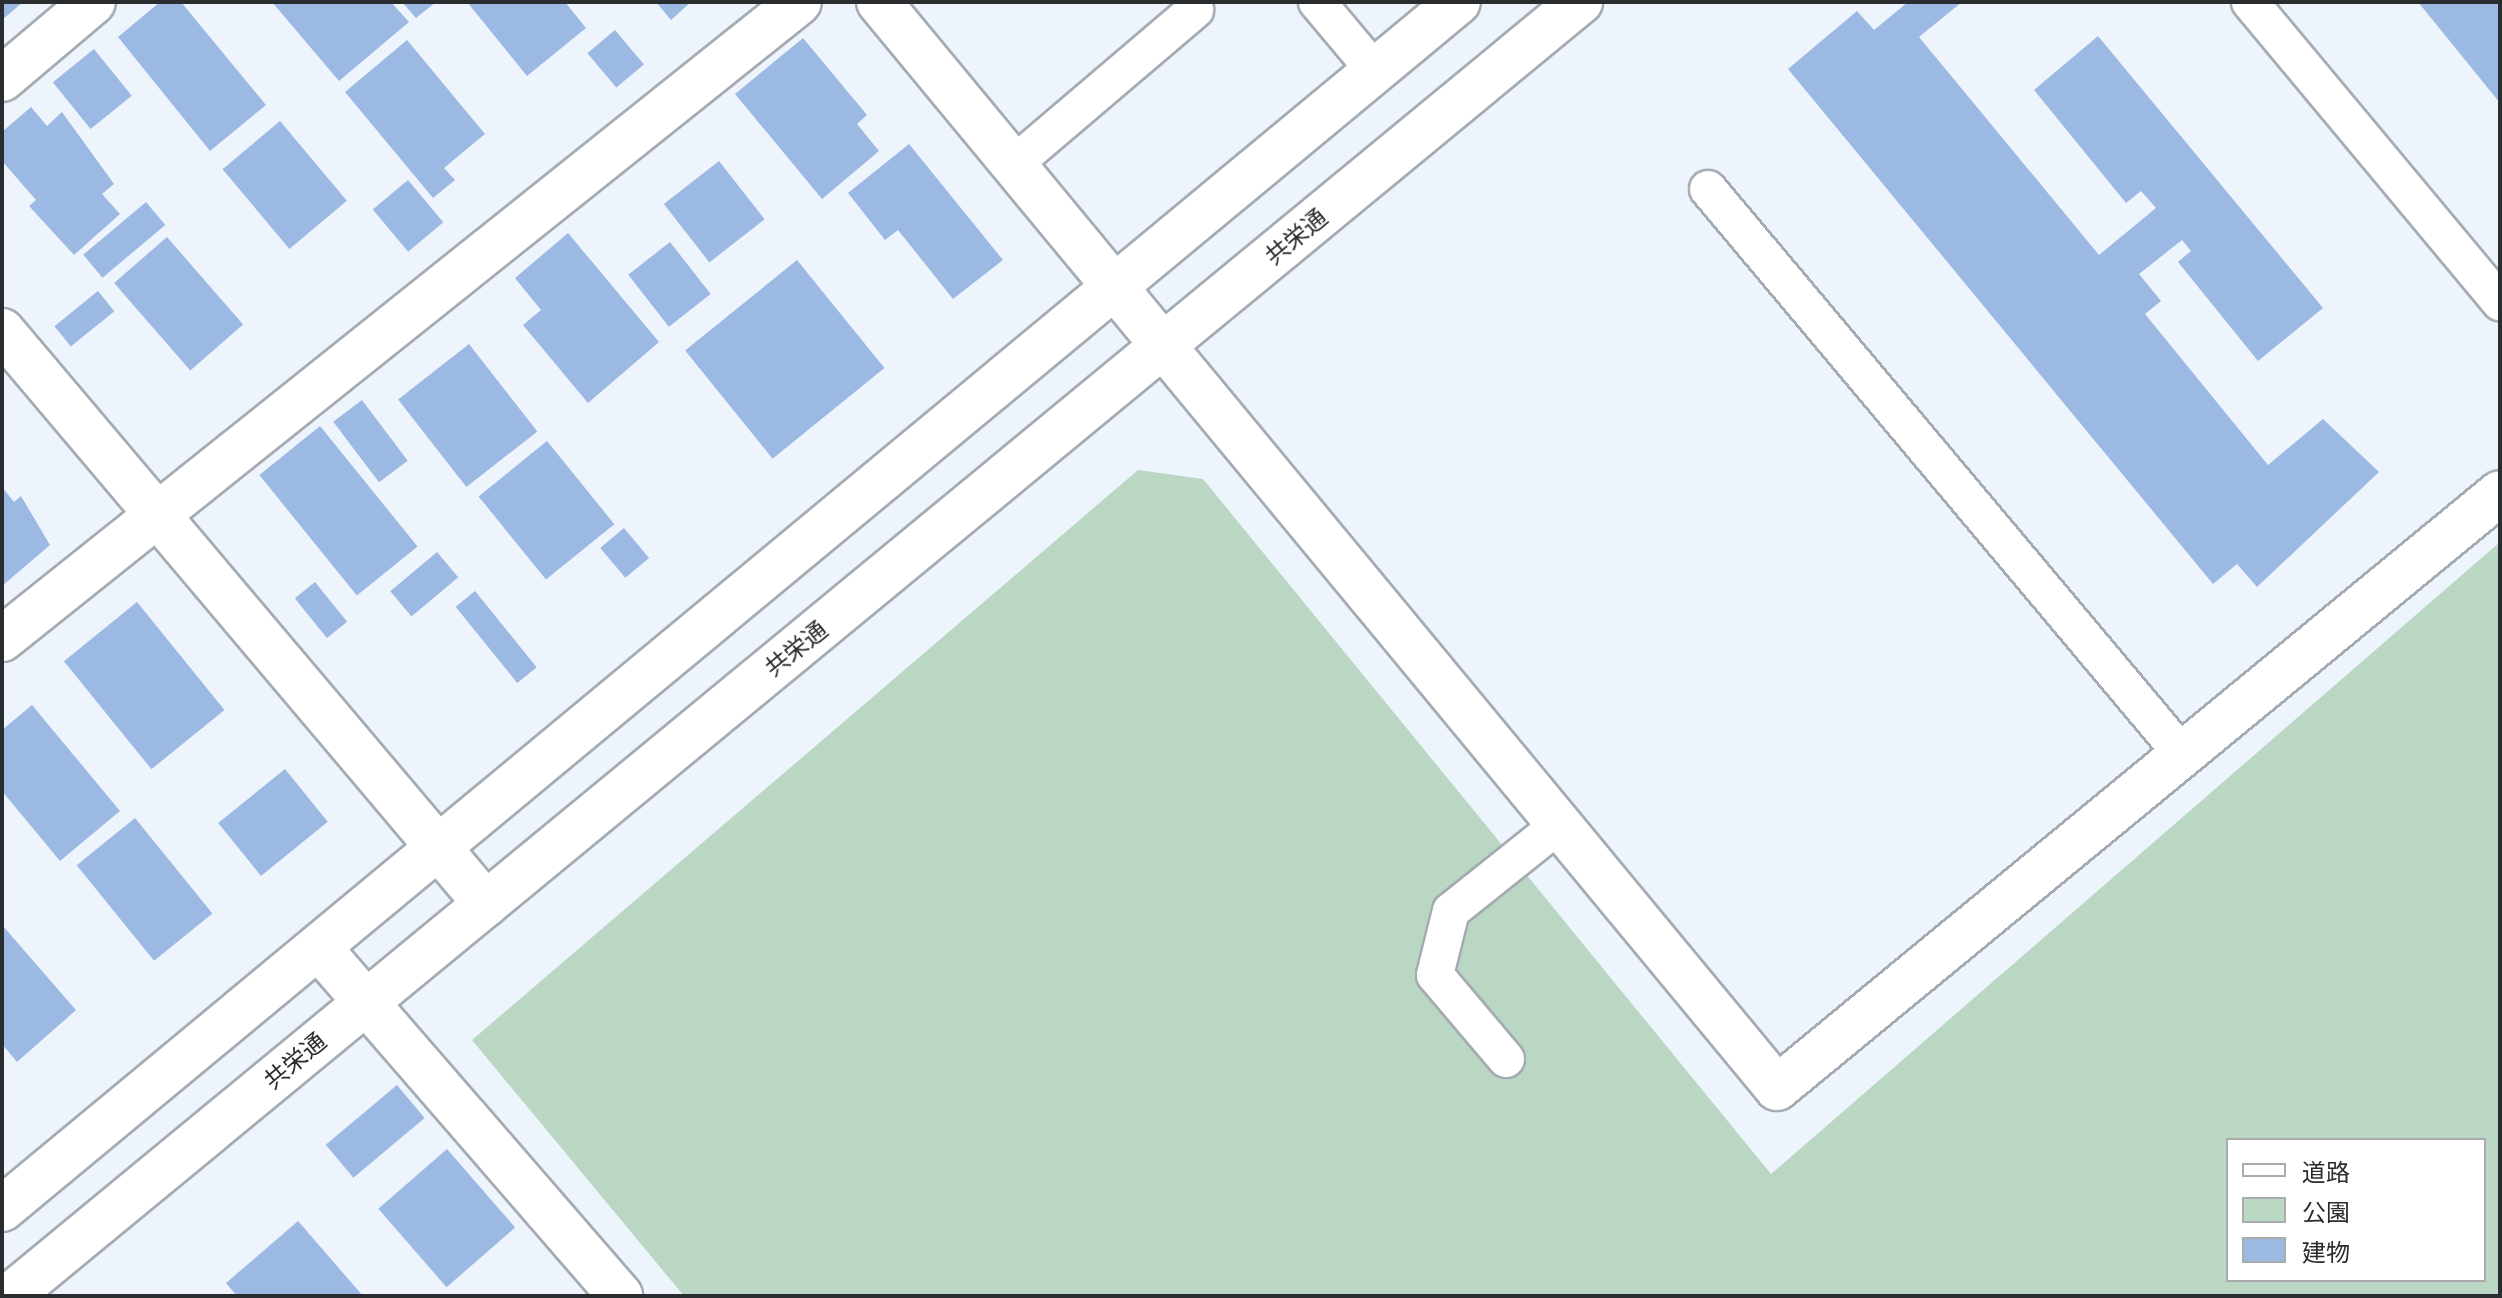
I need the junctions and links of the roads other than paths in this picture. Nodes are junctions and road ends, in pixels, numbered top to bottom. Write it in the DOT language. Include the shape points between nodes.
graph roads {
  1 [pos="93,2"];
  2 [pos="799,2"];
  3 [pos="879,2"];
  4 [pos="1317,2"];
  5 [pos="1458,2"];
  6 [pos="1580,2"];
  7 [pos="2250,2"];
  8 [pos="1195,10"];
  9 [pos="1374,70"];
  10 [pos="2,79"];
  11 [pos="1014,164"];
  12 [pos="1708,189"];
  13 [pos="1116,285"];
  14 [pos="2500,302"];
  15 [pos="2,331"];
  16 [pos="1166,345"];
  17 [pos="2500,493"];
  18 [pos="155,516"];
  19 [pos="2,639"];
  20 [pos="2183,755"];
  21 [pos="1560,824"];
  22 [pos="440,849"];
  23 [pos="486,904"];
  24 [pos="319,948"];
  25 [pos="365,1003"];
  26 [pos="1506,1059"];
  27 [pos="2,1209"];
  28 [pos="10,1296"];
  29 [pos="620,1296"];
  1 -- 10 [label="street"];
  2 -- 18 [label="street"];
  3 -- 11 [label="street"];
  4 -- 9 [label="lane"];
  5 -- 9 [label="street"];
  6 -- 16 [label="street, 共栄通"];
  7 -- 14 [label="lane"];
  8 -- 11 [label="lane"];
  9 -- 13 [label="street"];
  11 -- 13 [label="street"];
  12 -- 20 [label="lane"];
  13 -- 16 [label="street"];
  13 -- 22 [label="street"];
  15 -- 18 [label="street"];
  16 -- 21 [label="street"];
  16 -- 23 [label="street, 共栄通"];
  17 -- 20 [label="street"];
  18 -- 19 [label="street"];
  18 -- 22 [label="street"];
  20 -- 21 [label="street" via="1777,1088"];
  21 -- 26 [label="lane" via="1451,911 1435,975"];
  22 -- 23 [label="street"];
  22 -- 24 [label="street"];
  23 -- 25 [label="street, 共栄通"];
  24 -- 25 [label="street"];
  24 -- 27 [label="street"];
  25 -- 28 [label="street, 共栄通"];
  25 -- 29 [label="street"];
}
